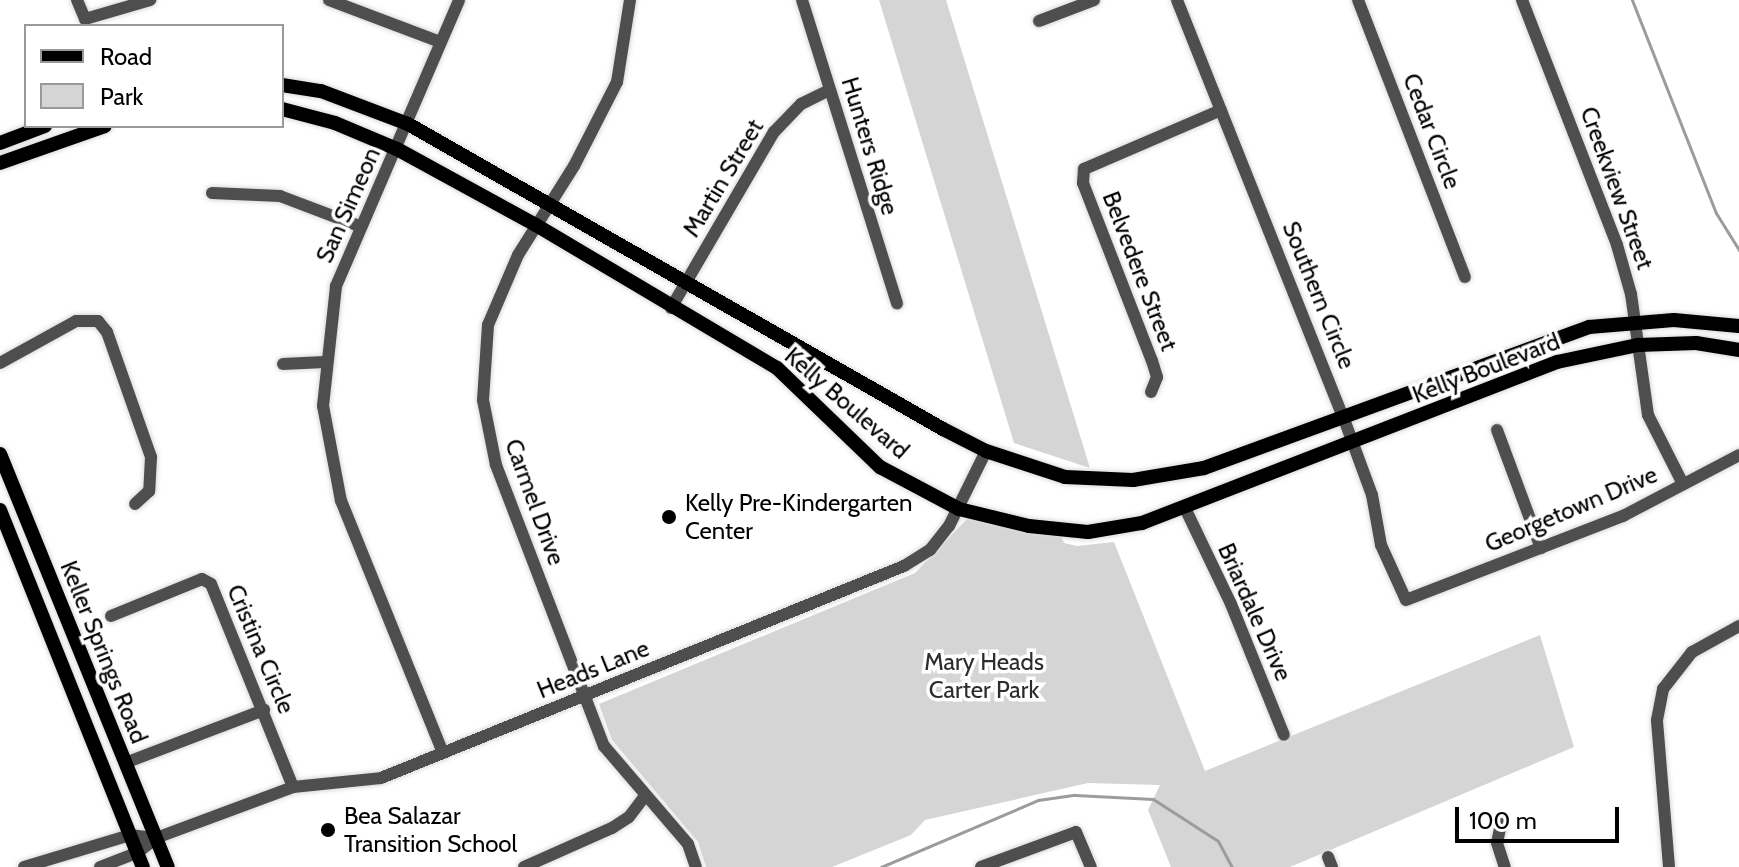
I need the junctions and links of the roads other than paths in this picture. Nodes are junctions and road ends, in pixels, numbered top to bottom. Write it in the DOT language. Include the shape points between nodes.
graph roads {
  1 [pos="77,0"];
  2 [pos="150,0"];
  3 [pos="329,0"];
  4 [pos="459,0"];
  5 [pos="630,0"];
  6 [pos="802,0"];
  7 [pos="1094,0"];
  8 [pos="1177,0"];
  9 [pos="1358,0"];
  10 [pos="1522,0"];
  11 [pos="1039,21"];
  12 [pos="440,42"];
  13 [pos="284,85"];
  14 [pos="830,90"];
  15 [pos="284,110"];
  16 [pos="1221,110"];
  17 [pos="408,124"];
  18 [pos="41,128"];
  19 [pos="47,128"];
  20 [pos="99,128"];
  21 [pos="0,143"];
  22 [pos="54,144"];
  23 [pos="397,149"];
  24 [pos="0,163"];
  25 [pos="212,193"];
  26 [pos="551,202"];
  27 [pos="536,225"];
  28 [pos="359,226"];
  29 [pos="1465,277"];
  30 [pos="687,280"];
  31 [pos="897,304"];
  32 [pos="671,308"];
  33 [pos="1636,321"];
  34 [pos="1739,326"];
  35 [pos="1638,345"];
  36 [pos="1739,350"];
  37 [pos="324,362"];
  38 [pos="0,363"];
  39 [pos="283,364"];
  40 [pos="1151,392"];
  41 [pos="1344,419"];
  42 [pos="1497,430"];
  43 [pos="1353,442"];
  44 [pos="986,451"];
  45 [pos="0,454"];
  46 [pos="1739,455"];
  47 [pos="1683,484"];
  48 [pos="135,504"];
  49 [pos="1185,508"];
  50 [pos="959,509"];
  51 [pos="0,510"];
  52 [pos="1541,548"];
  53 [pos="1416,597"];
  54 [pos="60,603"];
  55 [pos="40,611"];
  56 [pos="111,616"];
  57 [pos="1739,626"];
  58 [pos="585,696"];
  59 [pos="264,710"];
  60 [pos="1284,735"];
  61 [pos="443,753"];
  62 [pos="125,763"];
  63 [pos="293,787"];
  64 [pos="644,797"];
  65 [pos="1501,824"];
  66 [pos="130,835"];
  67 [pos="156,838"];
  68 [pos="140,860"];
  69 [pos="24,867"];
  70 [pos="100,867"];
  71 [pos="168,867"];
  72 [pos="524,867"];
  73 [pos="696,867"];
  74 [pos="981,867"];
  75 [pos="1091,867"];
  76 [pos="1505,867"];
  77 [pos="1669,867"];
  1 -- 2 [label="street" via="85,19"];
  3 -- 12 [label="street"];
  4 -- 12 [label="street, San Simeon"];
  5 -- 26 [label="street, Carmel Drive" via="617,82"];
  6 -- 14 [label="street, Hunters Ridge"];
  7 -- 11 [label="street"];
  8 -- 16 [label="street, Southern Circle"];
  9 -- 29 [label="street, Cedar Circle"];
  10 -- 33 [label="street, Creekview Street" via="1617,245"];
  12 -- 17 [label="street, San Simeon"];
  13 -- 17 [label="main road, Kelly Boulevard" via="321,91"];
  14 -- 30 [label="street, Martin Street" via="801,104 774,132"];
  14 -- 31 [label="street, Hunters Ridge"];
  15 -- 23 [label="main road, Kelly Boulevard" via="335,123"];
  16 -- 40 [label="street, Belvedere Street" via="1084,169 1083,183 1157,377"];
  16 -- 41 [label="street, Southern Circle"];
  17 -- 23 [label="street, San Simeon"];
  17 -- 26 [label="main road, Kelly Boulevard"];
  18 -- 21 [label="main road"];
  19 -- 22 [label="main road"];
  20 -- 22 [label="main road"];
  22 -- 24 [label="main road"];
  23 -- 27 [label="main road, Kelly Boulevard"];
  23 -- 28 [label="street, San Simeon"];
  25 -- 28 [label="street" via="280,196"];
  26 -- 27 [label="street, Carmel Drive"];
  26 -- 30 [label="main road, Kelly Boulevard"];
  27 -- 32 [label="main road, Kelly Boulevard"];
  27 -- 58 [label="street, Carmel Drive" via="488,325 482,361 486,428"];
  28 -- 37 [label="street, San Simeon" via="336,286"];
  30 -- 32 [label="street, Martin Street"];
  30 -- 44 [label="main road, Kelly Boulevard"];
  32 -- 50 [label="main road, Kelly Boulevard" via="777,368 880,467"];
  33 -- 34 [label="main road, Kelly Boulevard"];
  33 -- 35 [label="street, Creekview Street"];
  33 -- 41 [label="main road, Kelly Boulevard" via="1549,338"];
  35 -- 36 [label="main road, Kelly Boulevard" via="1696,343"];
  35 -- 43 [label="main road, Kelly Boulevard" via="1557,362"];
  35 -- 47 [label="street, Creekview Street" via="1648,415"];
  37 -- 39 [label="street"];
  37 -- 61 [label="street, San Simeon" via="323,406 341,501"];
  38 -- 48 [label="street" via="76,321 98,321 107,332 151,457 149,491"];
  41 -- 43 [label="street, Southern Circle"];
  41 -- 44 [label="main road, Kelly Boulevard" via="1204,468 1133,480 1065,477"];
  42 -- 52 [label="street"];
  43 -- 49 [label="main road, Kelly Boulevard"];
  43 -- 53 [label="street, Southern Circle" via="1395,582 1406,600"];
  44 -- 50 [label="street, Heads Lane"];
  45 -- 54 [label="main road, Keller Springs Road"];
  46 -- 47 [label="street, Georgetown Drive"];
  47 -- 52 [label="street, Georgetown Drive"];
  49 -- 50 [label="main road, Kelly Boulevard" via="1142,523 1088,532 1029,526"];
  49 -- 60 [label="street, Briardale Drive"];
  50 -- 58 [label="street, Heads Lane" via="930,550 904,566"];
  51 -- 55 [label="main road, Keller Springs Road"];
  52 -- 53 [label="street, Georgetown Drive"];
  54 -- 55 [label="main road"];
  54 -- 62 [label="main road, Keller Springs Road"];
  55 -- 66 [label="main road, Keller Springs Road"];
  56 -- 59 [label="street, Cristina Circle" via="202,579 211,584"];
  57 -- 77 [label="street" via="1692,652 1663,689 1657,720"];
  58 -- 61 [label="street, Heads Lane"];
  58 -- 64 [label="street, Carmel Drive" via="604,746"];
  59 -- 62 [label="street"];
  59 -- 63 [label="street, Cristina Circle"];
  61 -- 63 [label="street, Heads Lane" via="381,778"];
  62 -- 67 [label="main road, Keller Springs Road"];
  63 -- 67 [label="street, Heads Lane"];
  64 -- 72 [label="street" via="612,828"];
  64 -- 73 [label="street, Carmel Drive" via="688,844"];
  65 -- 76 [label="street" via="1497,843"];
  66 -- 67 [label="street"];
  66 -- 68 [label="main road, Keller Springs Road"];
  66 -- 69 [label="street"];
  67 -- 68 [label="street"];
  67 -- 71 [label="main road, Keller Springs Road"];
  68 -- 70 [label="street"];
  74 -- 75 [label="street" via="1076,832"];
}
